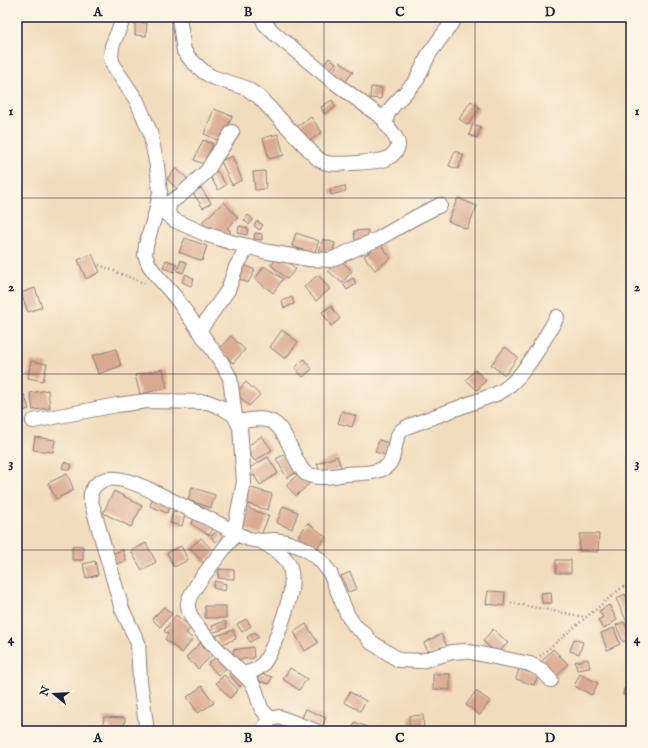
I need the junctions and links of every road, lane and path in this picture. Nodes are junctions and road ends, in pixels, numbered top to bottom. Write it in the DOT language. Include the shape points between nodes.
graph roads {
  1 [pos="124,17"];
  2 [pos="179,17"];
  3 [pos="262,17"];
  4 [pos="456,17"];
  5 [pos="385,120"];
  6 [pos="232,132"];
  7 [pos="440,205"];
  8 [pos="157,206"];
  9 [pos="168,215"];
  10 [pos="248,246"];
  11 [pos="99,265"];
  12 [pos="147,284"];
  13 [pos="557,318"];
  14 [pos="199,331"];
  15 [pos="236,420"];
  16 [pos="33,421"];
  17 [pos="235,533"];
  18 [pos="261,541"];
  19 [pos="626,584"];
  20 [pos="511,603"];
  21 [pos="586,617"];
  22 [pos="530,664"];
  23 [pos="243,674"];
  24 [pos="551,680"];
  25 [pos="270,719"];
  26 [pos="144,731"];
  27 [pos="261,731"];
  28 [pos="316,731"];
  1 -- 8 [label="street" via="112,46 111,57 114,67 137,101 150,132 160,192"];
  2 -- 5 [label="street" via="184,51 191,60 212,77 246,88 259,97 323,162 373,162 391,157 398,146"];
  3 -- 5 [label="street" via="275,34"];
  4 -- 5 [label="street" via="429,54 416,81 392,107"];
  6 -- 9 [label="street" via="208,171 169,203"];
  7 -- 10 [label="street" via="378,239 330,260 309,259"];
  8 -- 9 [label="street"];
  8 -- 14 [label="street" via="145,255 149,265"];
  9 -- 10 [label="street" via="205,234"];
  10 -- 14 [label="street" via="236,267 228,290"];
  11 -- 12 [label="path"];
  13 -- 15 [label="street" via="536,352 508,388 401,431 387,466 379,470 312,476 301,468 278,425 261,418"];
  14 -- 15 [label="street" via="230,378"];
  15 -- 16 [label="street" via="223,408 208,402 147,402"];
  15 -- 17 [label="street" via="240,427 244,482"];
  17 -- 18 [label="street"];
  17 -- 23 [label="street" via="197,586 188,602 188,609 203,633"];
  17 -- 26 [label="street" via="136,484 109,478 100,481 92,489 91,501 122,609 138,643 146,724"];
  18 -- 22 [label="street" via="286,542 313,554 330,573 348,616 355,626 371,642 399,660 421,661 465,651"];
  18 -- 23 [label="street" via="286,559 290,566 291,589 283,620 267,658 259,668"];
  19 -- 21 [label="path"];
  20 -- 21 [label="path"];
  21 -- 22 [label="path"];
  22 -- 24 [label="street" via="543,671"];
  23 -- 25 [label="street" via="257,690 260,706"];
  25 -- 27 [label="street"];
  25 -- 28 [label="street" via="279,717"];
}
